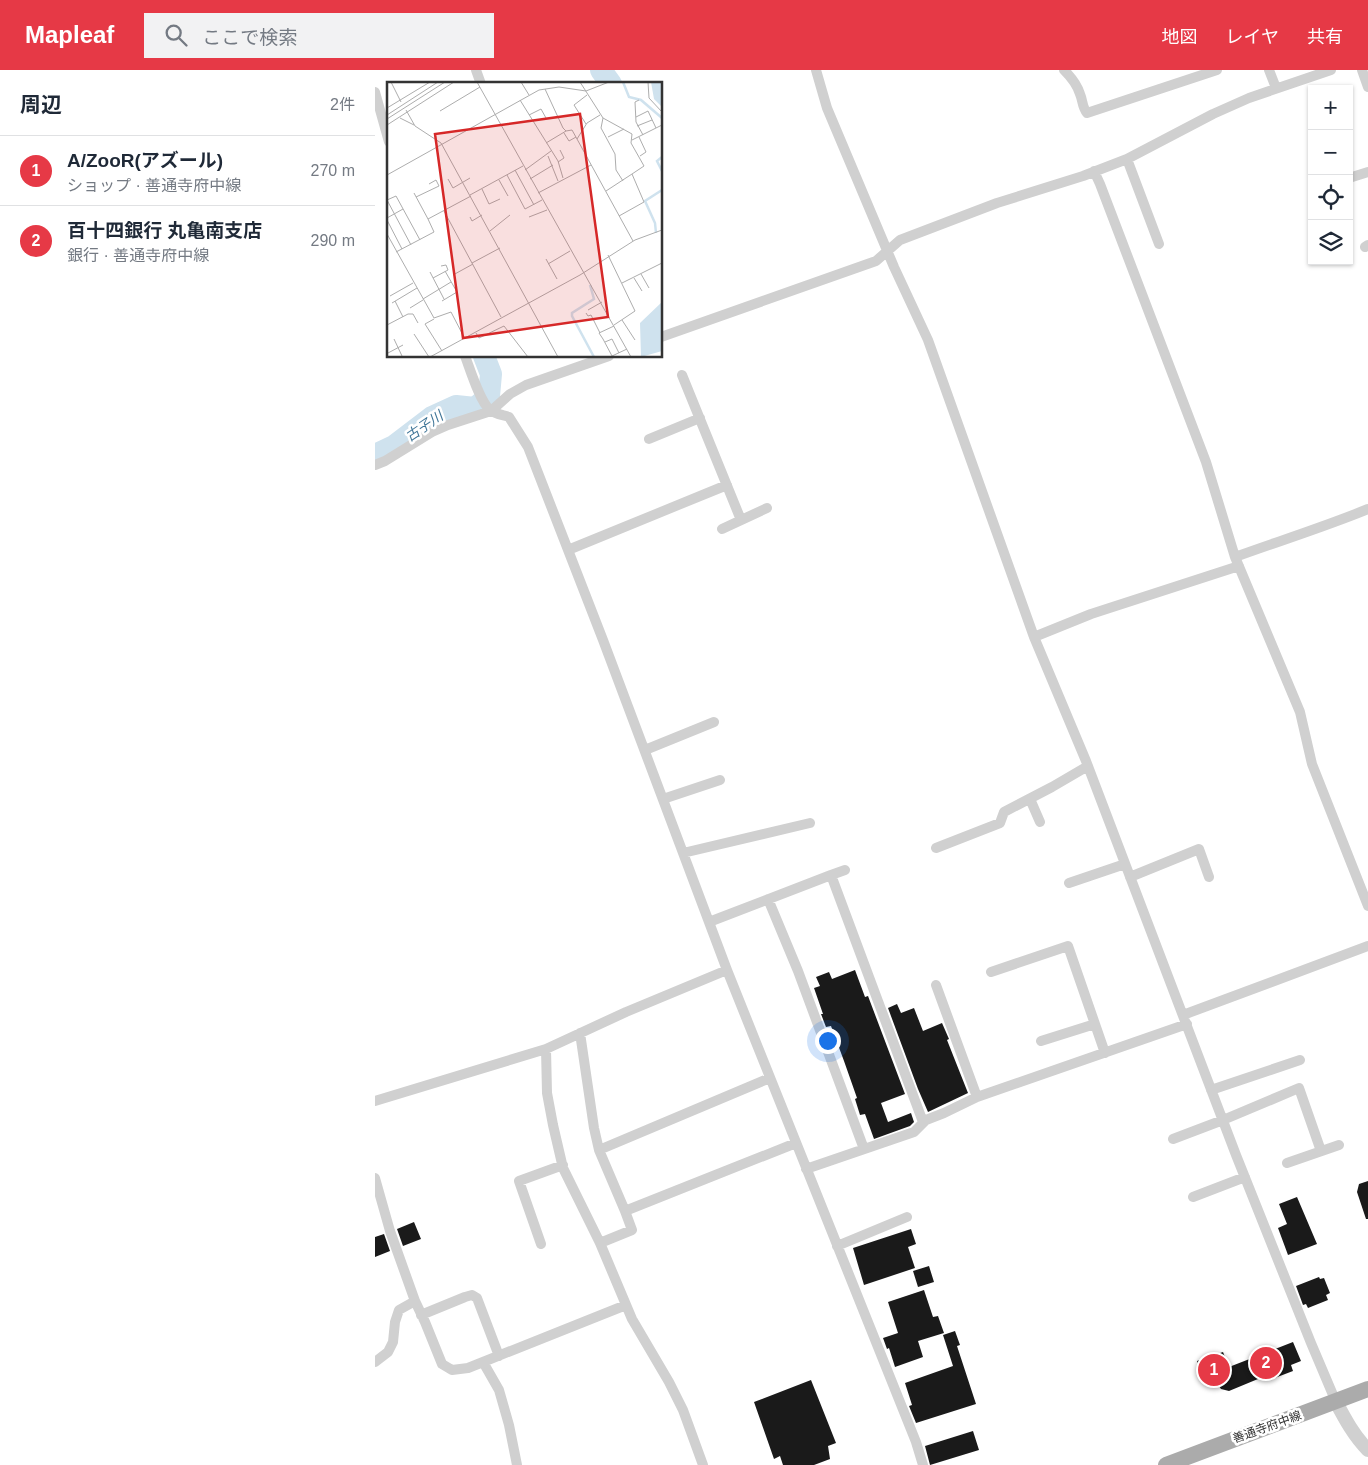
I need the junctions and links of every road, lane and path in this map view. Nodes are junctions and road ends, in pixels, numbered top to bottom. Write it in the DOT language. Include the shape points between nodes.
graph roads {
  1 [pos="476,70"];
  2 [pos="816,70"];
  3 [pos="1064,70"];
  4 [pos="1217,70"];
  5 [pos="1269,70"];
  6 [pos="1331,70"];
  7 [pos="1363,70"];
  8 [pos="480,82"];
  9 [pos="1368,87"];
  10 [pos="1276,88"];
  11 [pos="375,92"];
  12 [pos="387,135"];
  13 [pos="1127,158"];
  14 [pos="1094,171"];
  15 [pos="1368,172"];
  16 [pos="1353,177"];
  17 [pos="1159,244"];
  18 [pos="887,252"];
  19 [pos="663,336"];
  20 [pos="466,358"];
  21 [pos="603,358"];
  22 [pos="682,375"];
  23 [pos="489,409"];
  24 [pos="700,418"];
  25 [pos="649,439"];
  26 [pos="375,465"];
  27 [pos="727,485"];
  28 [pos="767,508"];
  29 [pos="1368,509"];
  30 [pos="741,520"];
  31 [pos="722,529"];
  32 [pos="568,550"];
  33 [pos="1237,562"];
  34 [pos="1034,637"];
  35 [pos="714,722"];
  36 [pos="645,750"];
  37 [pos="1087,766"];
  38 [pos="720,780"];
  39 [pos="663,799"];
  40 [pos="1030,799"];
  41 [pos="1040,822"];
  42 [pos="810,823"];
  43 [pos="936,848"];
  44 [pos="683,853"];
  45 [pos="1125,864"];
  46 [pos="845,870"];
  47 [pos="831,876"];
  48 [pos="1130,877"];
  49 [pos="1209,877"];
  50 [pos="1069,883"];
  51 [pos="768,899"];
  52 [pos="1368,906"];
  53 [pos="709,922"];
  54 [pos="1368,946"];
  55 [pos="727,970"];
  56 [pos="991,972"];
  57 [pos="936,985"];
  58 [pos="1185,1020"];
  59 [pos="1095,1024"];
  60 [pos="580,1033"];
  61 [pos="1041,1041"];
  62 [pos="546,1049"];
  63 [pos="1105,1053"];
  64 [pos="1300,1060"];
  65 [pos="770,1078"];
  66 [pos="1211,1090"];
  67 [pos="977,1097"];
  68 [pos="375,1101"];
  69 [pos="1223,1120"];
  70 [pos="923,1122"];
  71 [pos="1173,1139"];
  72 [pos="796,1143"];
  73 [pos="1339,1144"];
  74 [pos="864,1149"];
  75 [pos="599,1150"];
  76 [pos="1321,1151"];
  77 [pos="1287,1163"];
  78 [pos="563,1165"];
  79 [pos="806,1169"];
  80 [pos="1245,1177"];
  81 [pos="375,1178"];
  82 [pos="1193,1198"];
  83 [pos="625,1212"];
  84 [pos="907,1217"];
  85 [pos="600,1243"];
  86 [pos="541,1244"];
  87 [pos="837,1246"];
  88 [pos="415,1301"];
  89 [pos="626,1305"];
  90 [pos="421,1315"];
  91 [pos="499,1356"];
  92 [pos="375,1362"];
  93 [pos="483,1362"];
  94 [pos="1368,1389"];
  95 [pos="1336,1402"];
  96 [pos="1368,1450"];
  97 [pos="517,1465"];
  98 [pos="703,1465"];
  99 [pos="923,1465"];
  100 [pos="1166,1465"];
  1 -- 8 [label="street"];
  2 -- 18 [label="street" via="827,108"];
  3 -- 4 [label="street" via="1076,83 1087,114"];
  5 -- 10 [label="street"];
  6 -- 10 [label="street"];
  7 -- 9 [label="street"];
  10 -- 13 [label="street" via="1213,114"];
  11 -- 12 [label="street"];
  13 -- 14 [label="street"];
  13 -- 17 [label="street"];
  14 -- 18 [label="street" via="927,229 900,240"];
  14 -- 33 [label="street" via="1206,462"];
  15 -- 16 [label="street"];
  18 -- 19 [label="street" via="876,261"];
  18 -- 34 [label="street" via="928,340"];
  20 -- 23 [label="street" via="478,391"];
  21 -- 23 [label="street" via="526,385"];
  22 -- 24 [label="street"];
  23 -- 26 [label="street" via="432,432"];
  23 -- 32 [label="street" via="509,417 527,447"];
  24 -- 25 [label="street"];
  24 -- 27 [label="street"];
  27 -- 30 [label="street"];
  27 -- 32 [label="street"];
  28 -- 30 [label="street"];
  29 -- 33 [label="street" via="1289,537"];
  30 -- 31 [label="street"];
  32 -- 36 [label="street"];
  33 -- 34 [label="street"];
  33 -- 52 [label="street" via="1300,712 1313,764"];
  34 -- 37 [label="street"];
  35 -- 36 [label="street"];
  36 -- 39 [label="street"];
  37 -- 40 [label="street"];
  37 -- 45 [label="street"];
  38 -- 39 [label="street"];
  39 -- 44 [label="street"];
  40 -- 41 [label="street"];
  40 -- 43 [label="street" via="1004,812 1000,823"];
  42 -- 44 [label="street"];
  44 -- 53 [label="street"];
  45 -- 48 [label="street"];
  45 -- 50 [label="street"];
  46 -- 47 [label="street"];
  47 -- 51 [label="street"];
  47 -- 70 [label="street"];
  48 -- 49 [label="street" via="1199,849"];
  48 -- 58 [label="street"];
  51 -- 53 [label="street"];
  51 -- 74 [label="street"];
  53 -- 55 [label="street"];
  54 -- 58 [label="street"];
  55 -- 60 [label="street"];
  55 -- 65 [label="street"];
  56 -- 59 [label="street" via="1069,946"];
  57 -- 67 [label="street"];
  58 -- 63 [label="street"];
  58 -- 66 [label="street"];
  59 -- 61 [label="street"];
  59 -- 63 [label="street"];
  60 -- 62 [label="street"];
  60 -- 75 [label="street"];
  62 -- 68 [label="street"];
  62 -- 78 [label="street" via="547,1093"];
  63 -- 67 [label="street"];
  64 -- 66 [label="street"];
  65 -- 72 [label="street"];
  65 -- 75 [label="street"];
  66 -- 69 [label="street"];
  67 -- 70 [label="street"];
  69 -- 71 [label="street"];
  69 -- 76 [label="street" via="1299,1088"];
  69 -- 80 [label="street"];
  70 -- 74 [label="street" via="914,1132"];
  72 -- 79 [label="street"];
  72 -- 83 [label="street"];
  73 -- 76 [label="street"];
  74 -- 79 [label="street"];
  75 -- 83 [label="street"];
  76 -- 77 [label="street"];
  78 -- 85 [label="street"];
  78 -- 86 [label="street" via="519,1181"];
  79 -- 87 [label="street"];
  80 -- 82 [label="street"];
  80 -- 95 [label="street"];
  81 -- 88 [label="street"];
  83 -- 85 [label="street" via="632,1230"];
  84 -- 87 [label="street"];
  85 -- 89 [label="street"];
  87 -- 99 [label="street"];
  88 -- 90 [label="street"];
  88 -- 92 [label="street" via="399,1310 393,1342 388,1352"];
  89 -- 91 [label="street"];
  89 -- 98 [label="street" via="669,1382"];
  90 -- 91 [label="street" via="465,1297 477,1298"];
  90 -- 93 [label="street" via="442,1364 453,1370"];
  91 -- 93 [label="street"];
  93 -- 97 [label="street" via="499,1390"];
  94 -- 95 [label="main road, 善通寺府中線"];
  95 -- 96 [label="street"];
  95 -- 100 [label="main road, 善通寺府中線"];
}
